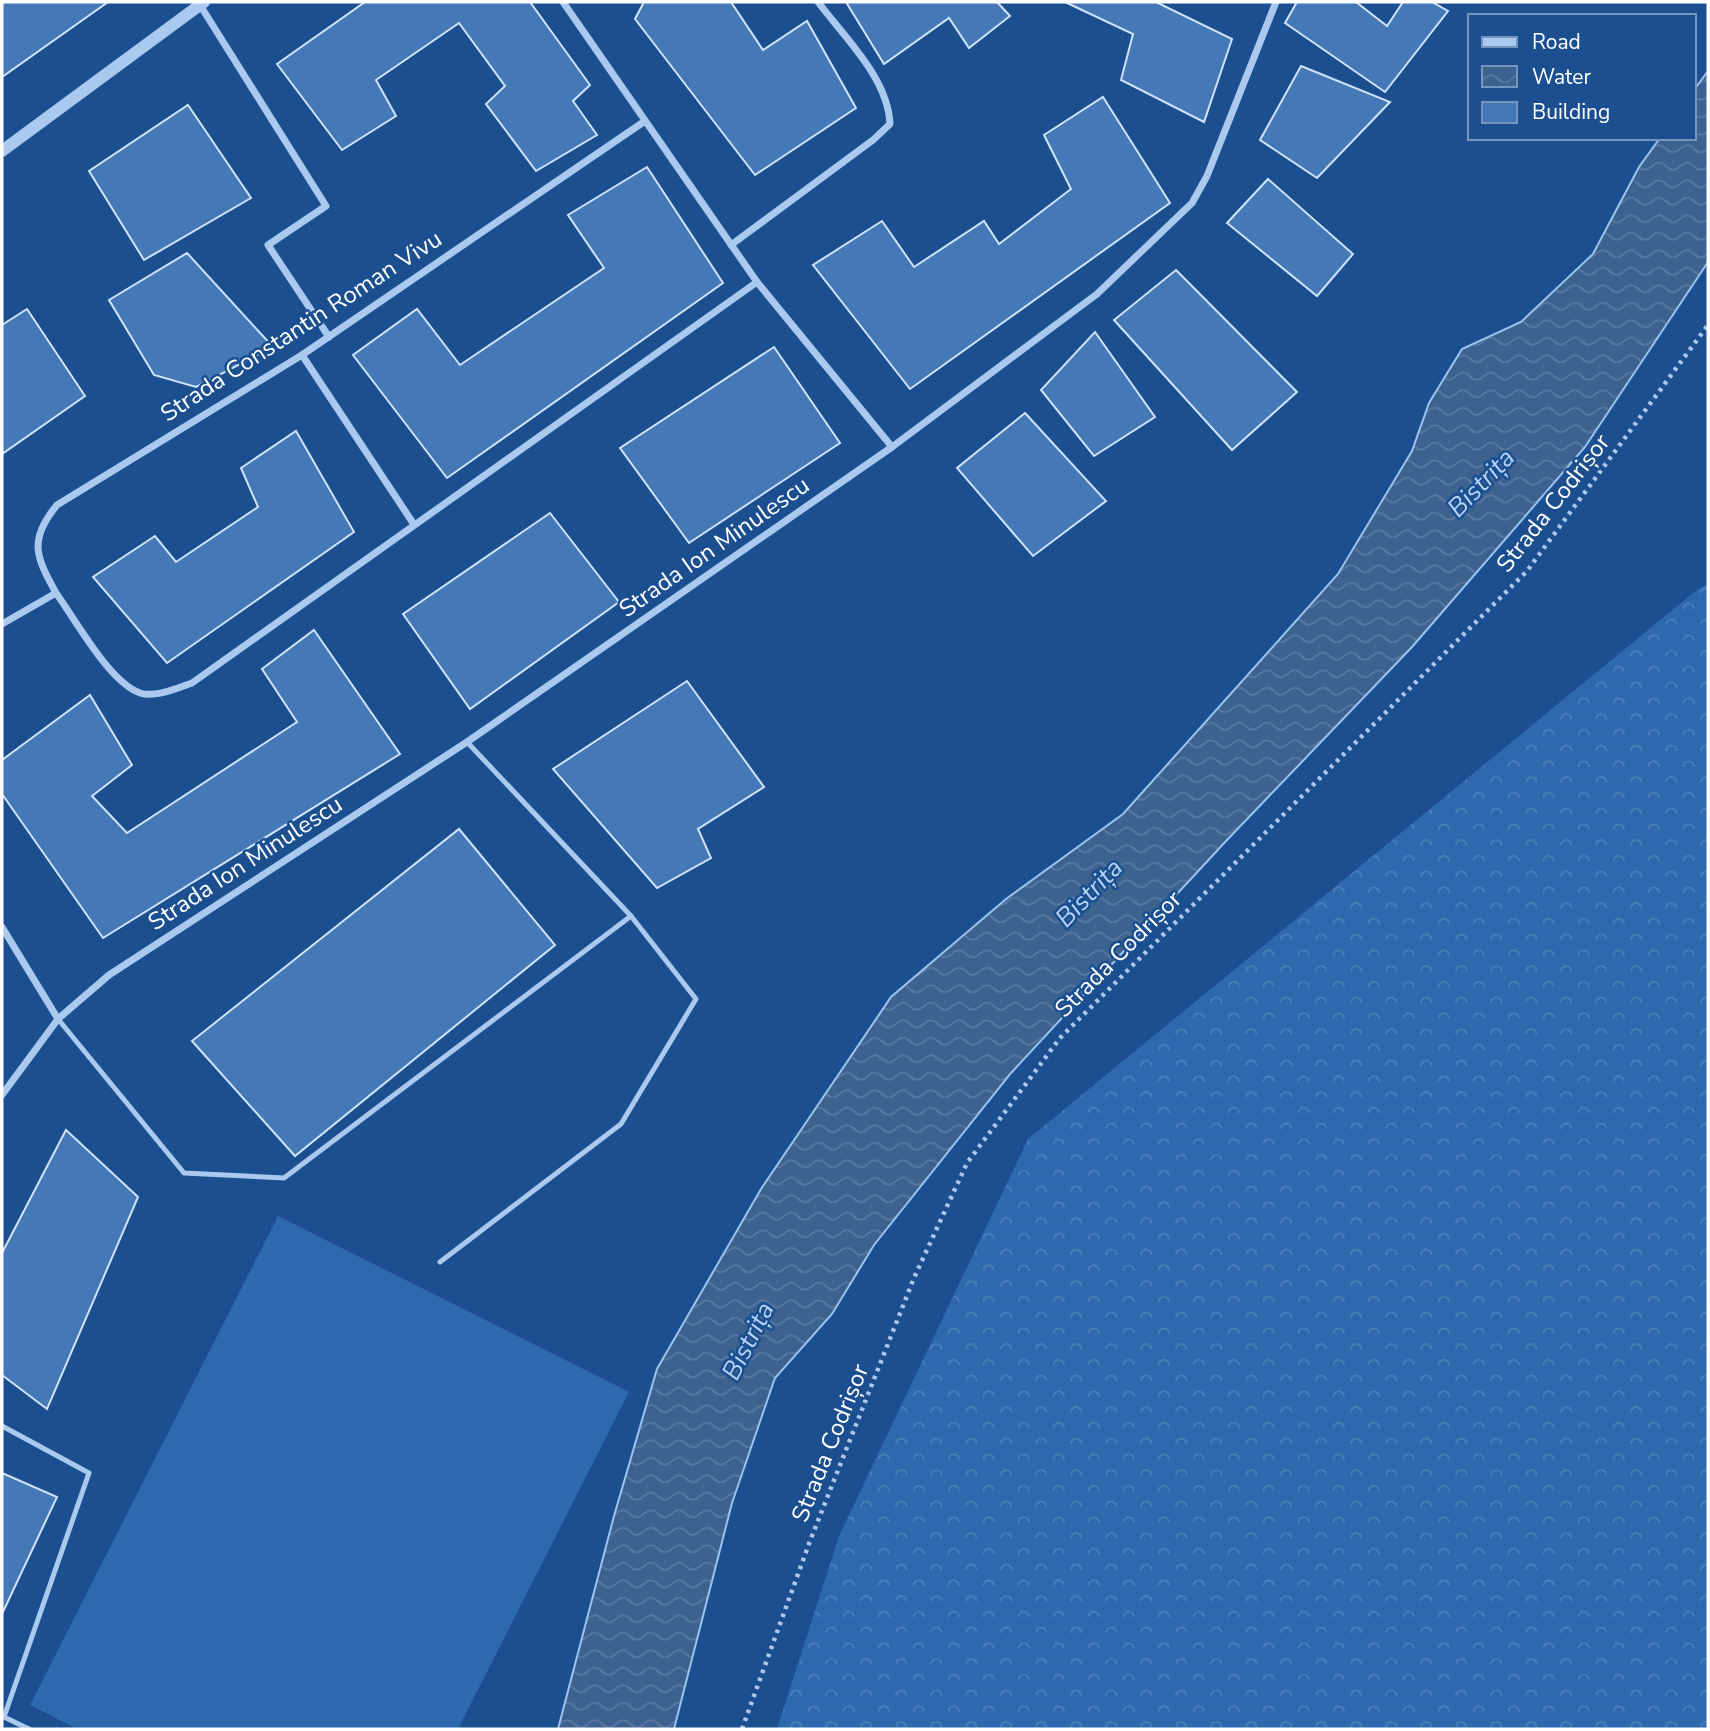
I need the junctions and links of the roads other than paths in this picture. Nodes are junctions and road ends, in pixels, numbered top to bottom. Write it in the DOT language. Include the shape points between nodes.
graph roads {
  1 [pos="563,2"];
  2 [pos="818,2"];
  3 [pos="1276,2"];
  4 [pos="202,3"];
  5 [pos="645,121"];
  6 [pos="2,150"];
  7 [pos="731,245"];
  8 [pos="757,282"];
  9 [pos="329,337"];
  10 [pos="302,355"];
  11 [pos="892,447"];
  12 [pos="413,523"];
  13 [pos="57,593"];
  14 [pos="2,624"];
  15 [pos="467,742"];
  16 [pos="631,916"];
  17 [pos="2,927"];
  18 [pos="58,1019"];
  19 [pos="2,1096"];
  20 [pos="440,1262"];
  21 [pos="2,1426"];
  22 [pos="29,1729"];
  1 -- 5 [label="street"];
  2 -- 7 [label="street" via="878,82 890,107 890,124"];
  3 -- 11 [label="street, Strada Ion Minulescu" via="1192,203 1097,294"];
  4 -- 6 [label="street"];
  4 -- 9 [label="street" via="326,206 268,245"];
  5 -- 7 [label="street"];
  5 -- 9 [label="street, Strada Constantin Roman Vivu"];
  7 -- 8 [label="street"];
  8 -- 11 [label="street"];
  8 -- 12 [label="street, Strada Constantin Roman Vivu"];
  9 -- 10 [label="street, Strada Constantin Roman Vivu"];
  10 -- 12 [label="street"];
  10 -- 13 [label="street, Strada Constantin Roman Vivu" via="57,505 43,523 38,560"];
  11 -- 15 [label="street, Strada Ion Minulescu"];
  12 -- 13 [label="street, Strada Constantin Roman Vivu" via="192,682 160,694 140,693 117,678"];
  13 -- 14 [label="street"];
  15 -- 16 [label="lane"];
  15 -- 18 [label="street, Strada Ion Minulescu" via="109,975"];
  16 -- 18 [label="lane" via="284,1178 184,1173"];
  16 -- 20 [label="lane" via="696,999 621,1124"];
  17 -- 18 [label="street"];
  18 -- 19 [label="street, Strada Ion Minulescu"];
  21 -- 22 [label="lane" via="89,1473 4,1717"];
}
